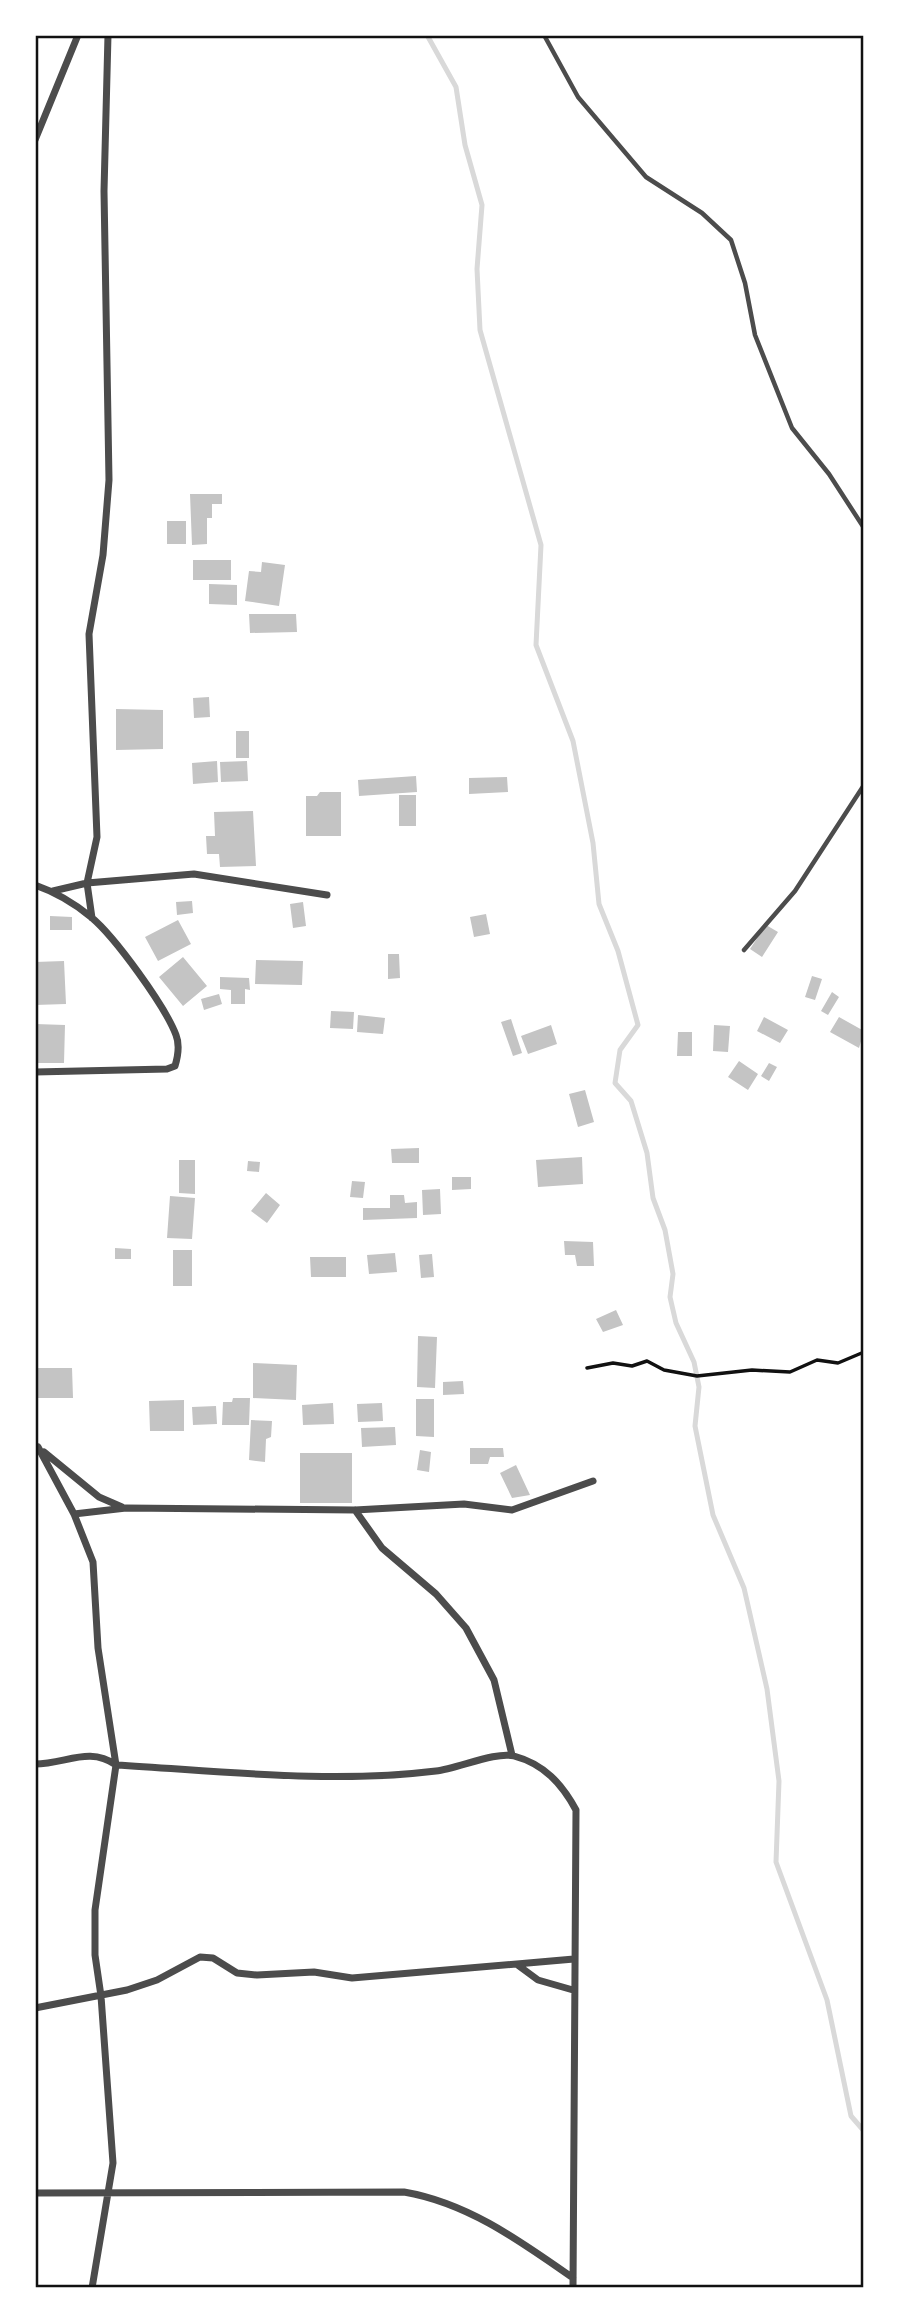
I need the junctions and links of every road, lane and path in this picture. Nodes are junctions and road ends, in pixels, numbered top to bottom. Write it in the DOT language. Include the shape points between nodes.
graph roads {
  1 [pos="78,35"];
  2 [pos="108,35"];
  3 [pos="544,35"];
  4 [pos="35,139"];
  5 [pos="864,528"];
  6 [pos="864,785"];
  7 [pos="87,883"];
  8 [pos="35,885"];
  9 [pos="53,891"];
  10 [pos="327,895"];
  11 [pos="92,918"];
  12 [pos="744,950"];
  13 [pos="35,1072"];
  14 [pos="864,1352"];
  15 [pos="587,1368"];
  16 [pos="593,1481"];
  17 [pos="126,1508"];
  18 [pos="355,1510"];
  19 [pos="74,1514"];
  20 [pos="512,1755"];
  21 [pos="35,1764"];
  22 [pos="116,1765"];
  23 [pos="574,1959"];
  24 [pos="519,1966"];
  25 [pos="573,1990"];
  26 [pos="102,1996"];
  27 [pos="35,2008"];
  28 [pos="35,2193"];
  29 [pos="107,2193"];
  30 [pos="573,2278"];
  31 [pos="92,2288"];
  32 [pos="573,2288"];
  1 -- 4 [label="street"];
  2 -- 7 [label="street" via="104,205 110,480 89,634 97,837"];
  3 -- 5 [label="lane" via="578,97 646,177 702,213 731,240 755,335 792,428"];
  6 -- 12 [label="lane" via="795,891"];
  7 -- 9 [label="street"];
  7 -- 10 [label="street" via="194,874"];
  7 -- 11 [label="street"];
  8 -- 9 [label="street"];
  9 -- 11 [label="street"];
  11 -- 13 [label="street" via="118,947 176,1035 179,1055 175,1066"];
  14 -- 15 [label="path" via="838,1363 817,1360 790,1372 752,1370 696,1376 664,1370 647,1361"];
  16 -- 18 [label="street" via="512,1510 464,1504"];
  17 -- 18 [label="street"];
  17 -- 19 [label="street"];
  17 -- 19 [label="street" via="99,1497 38,1447"];
  18 -- 20 [label="street" via="382,1548 436,1594 466,1628 494,1680"];
  19 -- 22 [label="street" via="93,1562 98,1648"];
  20 -- 22 [label="street" via="437,1771 356,1775 270,1775"];
  20 -- 23 [label="street" via="538,1766 562,1784 576,1811"];
  21 -- 22 [label="street" via="57,1764 89,1754"];
  22 -- 26 [label="street" via="95,1910 95,1955"];
  23 -- 24 [label="street"];
  23 -- 25 [label="street"];
  24 -- 25 [label="street" via="538,1980"];
  24 -- 26 [label="street" via="352,1978 314,1972 237,1973 213,1958 200,1957 157,1980"];
  25 -- 30 [label="street"];
  26 -- 27 [label="street"];
  26 -- 29 [label="street" via="113,2163"];
  28 -- 29 [label="street"];
  29 -- 30 [label="street" via="404,2192 435,2197 469,2211"];
  29 -- 31 [label="street"];
  30 -- 32 [label="street"];
}
